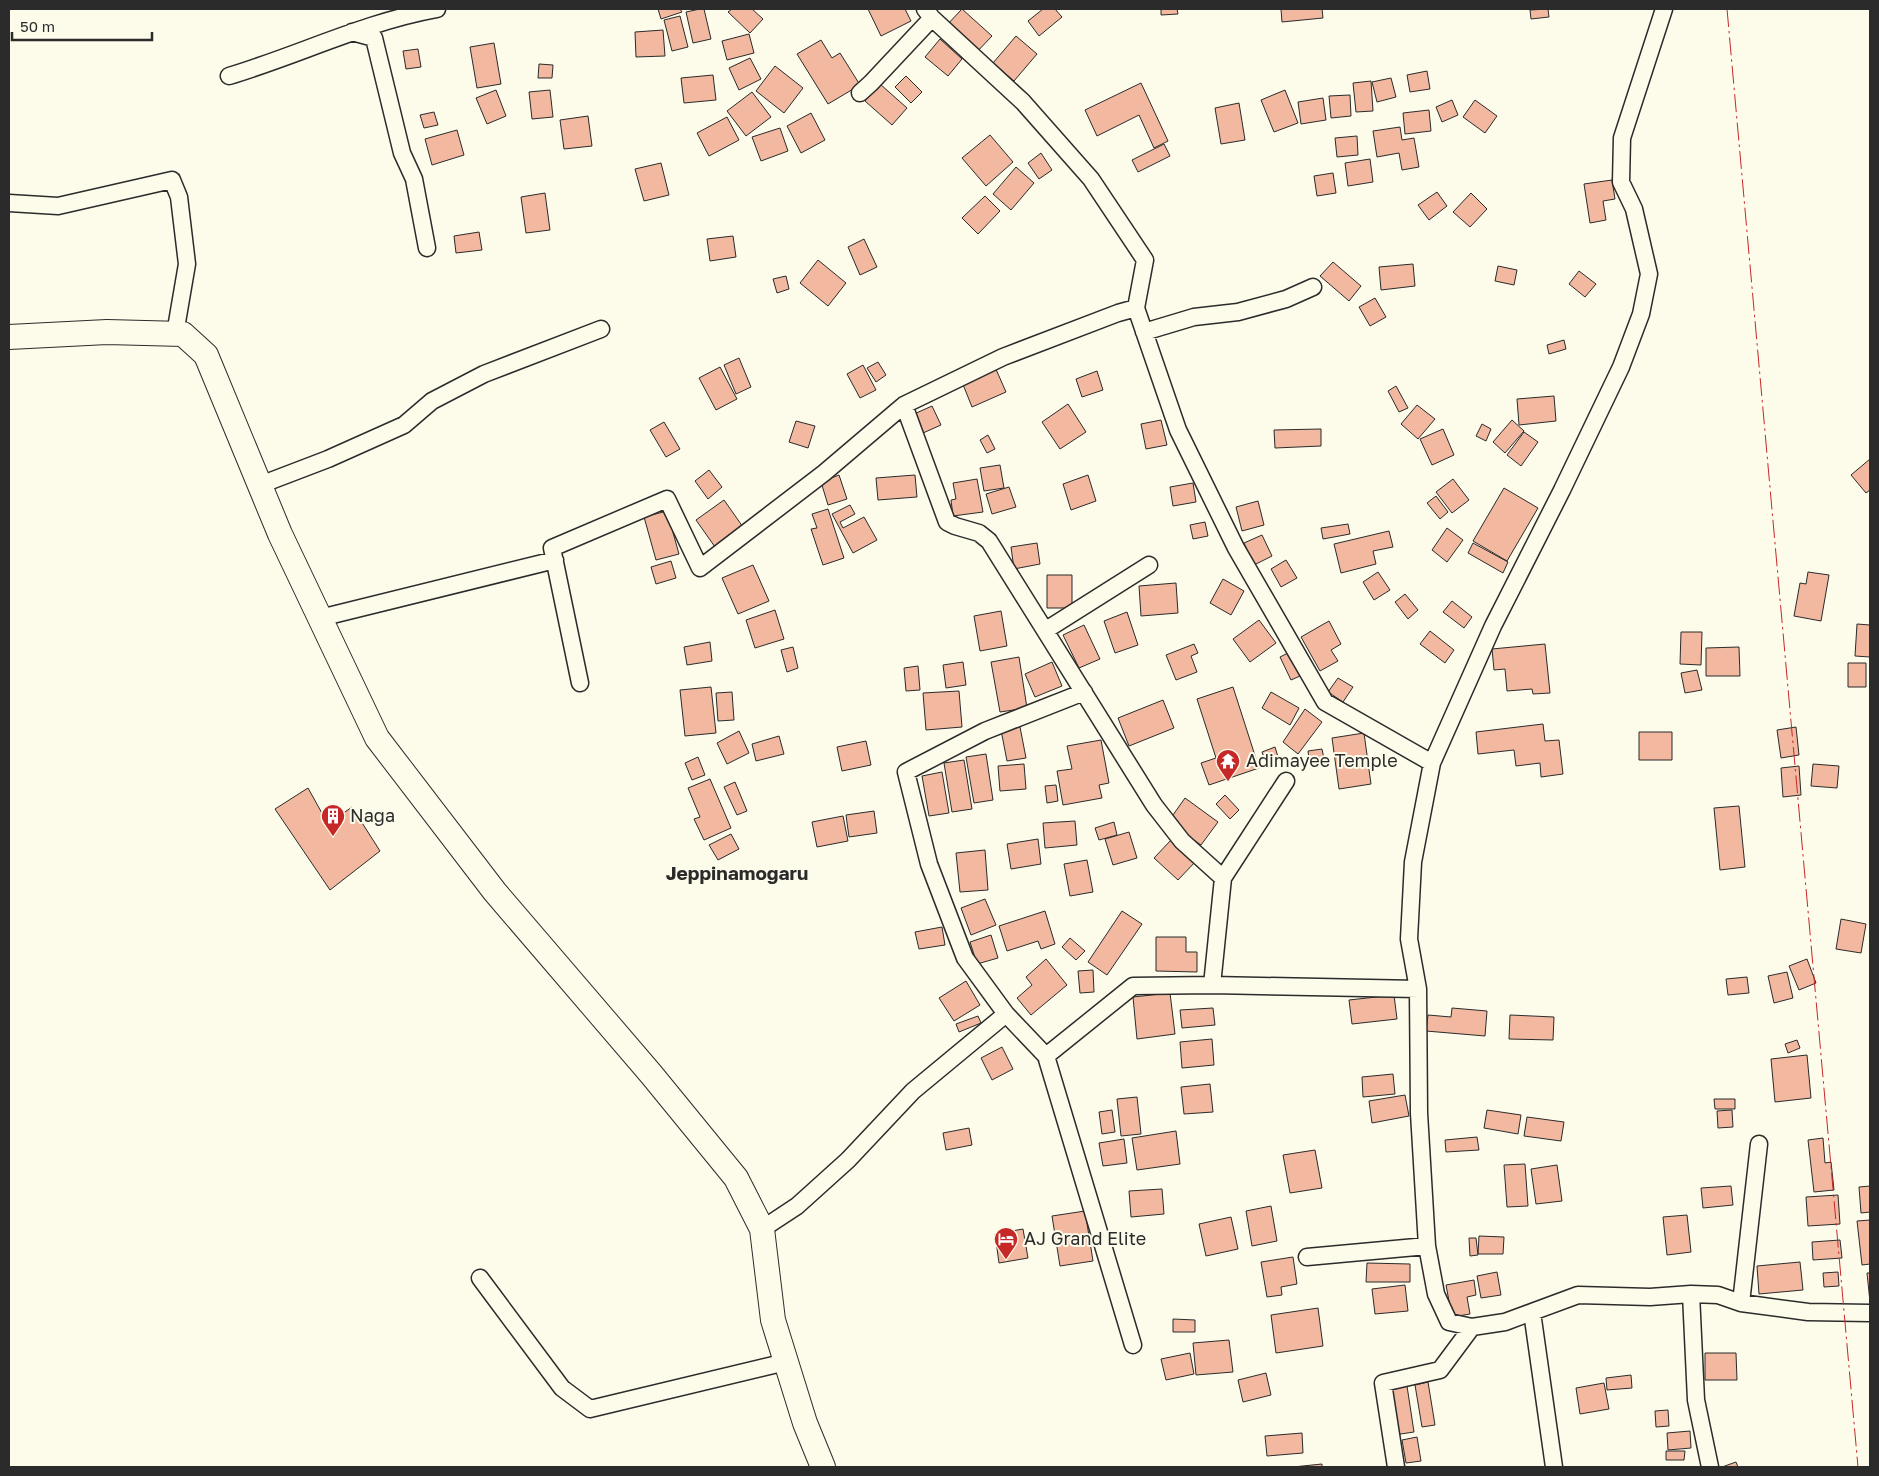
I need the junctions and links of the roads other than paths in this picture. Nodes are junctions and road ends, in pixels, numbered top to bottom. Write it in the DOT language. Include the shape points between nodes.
graph roads {
  1 [pos="437,9"];
  2 [pos="1664,9"];
  3 [pos="928,13"];
  4 [pos="352,32"];
  5 [pos="229,76"];
  6 [pos="860,93"];
  7 [pos="9,203"];
  8 [pos="427,248"];
  9 [pos="1314,287"];
  10 [pos="1136,308"];
  11 [pos="600,329"];
  12 [pos="1144,332"];
  13 [pos="175,334"];
  14 [pos="9,337"];
  15 [pos="904,405"];
  16 [pos="260,486"];
  17 [pos="555,560"];
  18 [pos="1149,566"];
  19 [pos="320,618"];
  20 [pos="1046,630"];
  21 [pos="580,683"];
  22 [pos="1084,692"];
  23 [pos="1432,762"];
  24 [pos="1286,781"];
  25 [pos="1224,878"];
  26 [pos="1212,985"];
  27 [pos="1418,989"];
  28 [pos="1006,1014"];
  29 [pos="1046,1056"];
  30 [pos="1759,1144"];
  31 [pos="762,1229"];
  32 [pos="1426,1246"];
  33 [pos="1307,1257"];
  34 [pos="480,1278"];
  35 [pos="1691,1294"];
  36 [pos="1741,1303"];
  37 [pos="1532,1312"];
  38 [pos="1870,1313"];
  39 [pos="1472,1327"];
  40 [pos="1133,1344"];
  41 [pos="786,1362"];
  42 [pos="823,1467"];
  43 [pos="1396,1467"];
  44 [pos="1554,1467"];
  45 [pos="1710,1467"];
  1 -- 4 [label="street"];
  2 -- 23 [label="street" via="1622,138 1621,182 1634,209 1649,274 1641,314 1621,367 1493,626"];
  3 -- 6 [label="street"];
  3 -- 10 [label="street" via="1023,102 1091,178 1145,260"];
  4 -- 5 [label="street" via="271,64"];
  4 -- 8 [label="street" via="374,38 402,153 414,179"];
  7 -- 13 [label="street" via="58,206 172,180 179,197 187,264"];
  9 -- 12 [label="street" via="1286,299 1238,312 1194,317"];
  10 -- 12 [label="street"];
  10 -- 15 [label="street" via="1003,356"];
  11 -- 16 [label="street" via="484,374 432,401 404,425"];
  12 -- 23 [label="street" via="1178,430 1236,548 1325,702"];
  13 -- 14 [label="street" via="107,332"];
  13 -- 16 [label="street" via="183,334 206,355"];
  15 -- 17 [label="street" via="700,568 667,499 552,548"];
  15 -- 20 [label="street" via="947,522 979,533 989,541"];
  16 -- 19 [label="street"];
  17 -- 19 [label="street"];
  17 -- 21 [label="street"];
  18 -- 20 [label="street"];
  19 -- 31 [label="street" via="377,738 495,892 736,1178"];
  20 -- 22 [label="street"];
  22 -- 25 [label="street" via="1154,805 1182,841"];
  22 -- 28 [label="street" via="985,731 906,772 929,864 964,958"];
  23 -- 27 [label="street" via="1413,862 1409,939"];
  24 -- 25 [label="street"];
  25 -- 26 [label="street"];
  26 -- 27 [label="street"];
  26 -- 29 [label="street" via="1133,986"];
  27 -- 32 [label="street" via="1419,1113"];
  28 -- 29 [label="street"];
  28 -- 31 [label="street" via="913,1090 848,1160 797,1206"];
  29 -- 40 [label="street"];
  30 -- 36 [label="street"];
  31 -- 41 [label="street" via="773,1320"];
  32 -- 33 [label="street"];
  32 -- 39 [label="street" via="1436,1294 1449,1322"];
  34 -- 41 [label="street" via="562,1388 590,1410"];
  35 -- 36 [label="street" via="1718,1294"];
  35 -- 37 [label="street" via="1650,1297 1578,1295"];
  35 -- 45 [label="street" via="1696,1400"];
  36 -- 38 [label="street" via="1808,1312"];
  37 -- 39 [label="street" via="1504,1322"];
  37 -- 44 [label="street"];
  39 -- 43 [label="street" via="1440,1370 1382,1384"];
  41 -- 42 [label="street" via="805,1424"];
}
